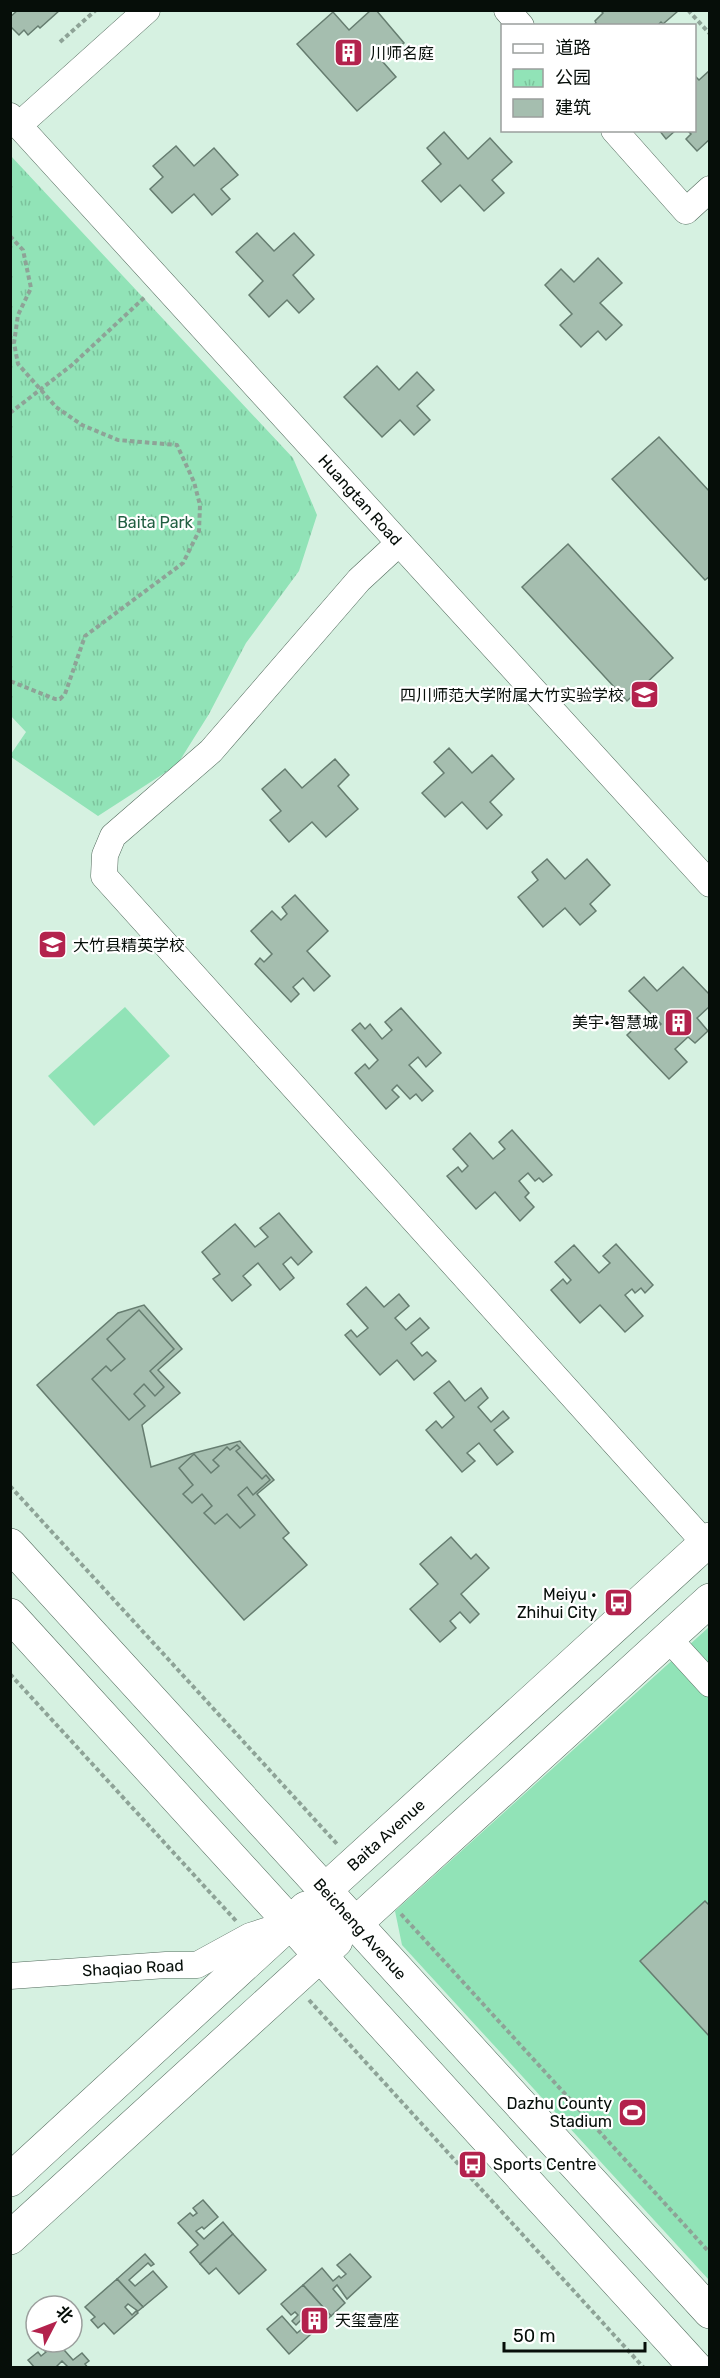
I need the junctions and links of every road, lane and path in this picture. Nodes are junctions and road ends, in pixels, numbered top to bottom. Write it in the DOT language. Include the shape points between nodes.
graph roads {
  1 [pos="96,10"];
  2 [pos="147,10"];
  3 [pos="507,10"];
  4 [pos="688,10"];
  5 [pos="519,24"];
  6 [pos="710,34"];
  7 [pos="60,42"];
  8 [pos="15,121"];
  9 [pos="616,132"];
  10 [pos="710,189"];
  11 [pos="10,236"];
  12 [pos="161,282"];
  13 [pos="40,390"];
  14 [pos="10,413"];
  15 [pos="399,543"];
  16 [pos="10,681"];
  17 [pos="710,884"];
  18 [pos="707,1541"];
  19 [pos="10,1545"];
  20 [pos="710,1600"];
  21 [pos="10,1615"];
  22 [pos="668,1638"];
  23 [pos="10,1674"];
  24 [pos="710,1684"];
  25 [pos="325,1890"];
  26 [pos="291,1923"];
  27 [pos="355,1923"];
  28 [pos="250,1936"];
  29 [pos="320,1955"];
  30 [pos="10,1976"];
  31 [pos="292,1982"];
  32 [pos="10,2180"];
  33 [pos="10,2238"];
  34 [pos="710,2312"];
  35 [pos="644,2367"];
  36 [pos="696,2367"];
  1 -- 7 [label="path"];
  2 -- 8 [label="street"];
  3 -- 5 [label="street"];
  4 -- 6 [label="path"];
  8 -- 12 [label="street, Huangtan Road"];
  9 -- 10 [label="street" via="686,211"];
  11 -- 13 [label="path" via="22,250 31,288 18,315 14,343 18,364"];
  12 -- 13 [label="path"];
  12 -- 15 [label="street, Huangtan Road"];
  13 -- 14 [label="path"];
  13 -- 16 [label="path" via="82,426 118,440 177,445 200,505 199,531 183,563 85,636 60,699"];
  15 -- 17 [label="street, Huangtan Road"];
  15 -- 18 [label="street" via="352,588 211,751 113,836 105,855 104,876"];
  18 -- 25 [label="main road, Baita Avenue"];
  19 -- 25 [label="main road, Beicheng Avenue"];
  20 -- 22 [label="main road"];
  21 -- 26 [label="main road"];
  22 -- 24 [label="street"];
  22 -- 27 [label="main road"];
  23 -- 28 [label="path"];
  25 -- 26 [label="main road, Baita Avenue"];
  25 -- 27 [label="main road, Beicheng Avenue"];
  26 -- 27 [label="street, Shaqiao Road"];
  26 -- 28 [label="street, Shaqiao Road"];
  26 -- 29 [label="main road"];
  26 -- 32 [label="main road, Baita Avenue"];
  27 -- 29 [label="main road"];
  27 -- 34 [label="main road, Beicheng Avenue"];
  28 -- 30 [label="street, Shaqiao Road" via="197,1965"];
  29 -- 31 [label="main road"];
  29 -- 36 [label="main road"];
  31 -- 33 [label="main road"];
  31 -- 35 [label="path"];
}
